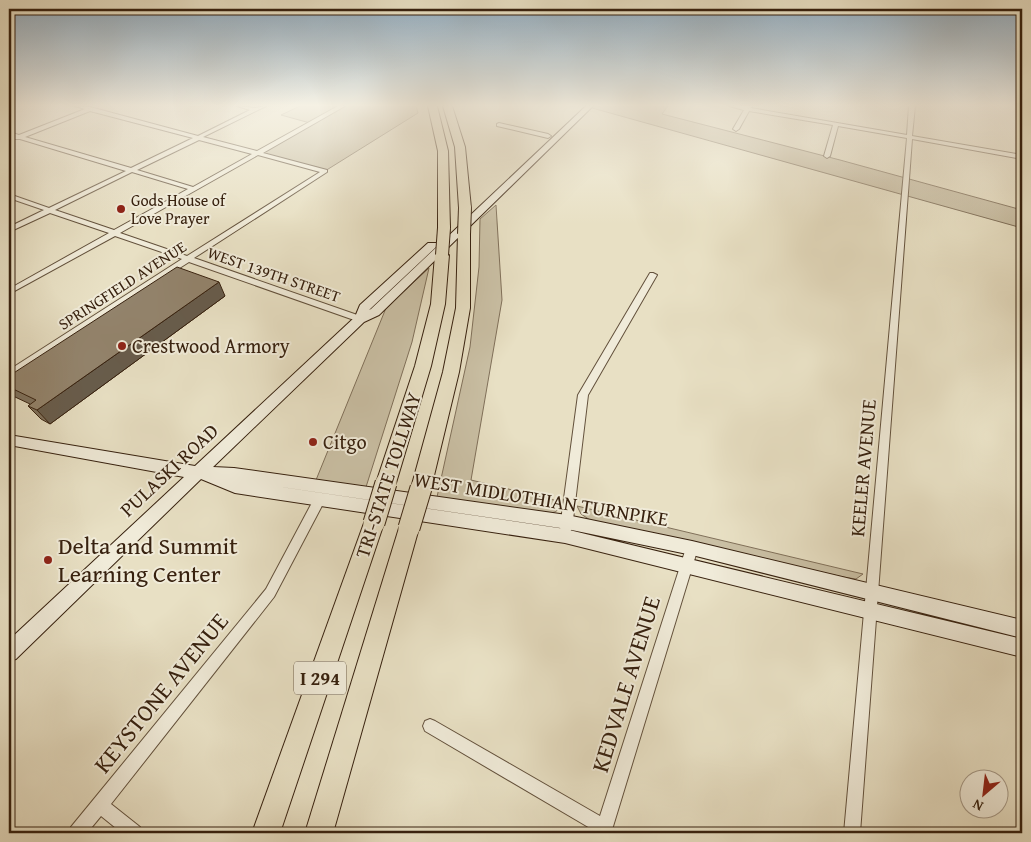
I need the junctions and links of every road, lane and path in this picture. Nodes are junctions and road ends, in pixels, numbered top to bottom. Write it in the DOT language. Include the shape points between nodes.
graph roads {
  1 [pos="47,145"];
  2 [pos="181,145"];
  3 [pos="229,145"];
  4 [pos="272,145"];
  5 [pos="442,145"];
  6 [pos="460,145"];
  7 [pos="538,145"];
  8 [pos="549,145"];
  9 [pos="829,145"];
  10 [pos="909,145"];
  11 [pos="959,145"];
  12 [pos="258,153"];
  13 [pos="826,156"];
  14 [pos="1022,156"];
  15 [pos="130,170"];
  16 [pos="194,189"];
  17 [pos="9,196"];
  18 [pos="49,210"];
  19 [pos="9,230"];
  20 [pos="115,233"];
  21 [pos="188,259"];
  22 [pos="653,275"];
  23 [pos="11,288"];
  24 [pos="360,319"];
  25 [pos="9,374"];
  26 [pos="9,440"];
  27 [pos="198,473"];
  28 [pos="319,500"];
  29 [pos="566,529"];
  30 [pos="692,548"];
  31 [pos="687,565"];
  32 [pos="871,592"];
  33 [pos="870,611"];
  34 [pos="1022,629"];
  35 [pos="1022,648"];
  36 [pos="9,652"];
  37 [pos="430,726"];
  38 [pos="100,805"];
  39 [pos="604,831"];
  40 [pos="77,833"];
  41 [pos="134,833"];
  42 [pos="266,833"];
  43 [pos="319,833"];
  44 [pos="852,833"];
  1 -- 15 [label="street"];
  2 -- 15 [label="street"];
  3 -- 12 [label="street"];
  4 -- 12 [label="street"];
  5 -- 42 [label="highway, TRI-STATE TOLLWAY / I 294, bridge" via="444,228 438,304 423,366 374,523"];
  6 -- 43 [label="highway, TRI-STATE TOLLWAY / I 294, bridge" via="465,208 463,308 451,372 410,528"];
  7 -- 24 [label="main road, PULASKI ROAD" via="364,308"];
  8 -- 24 [label="main road, PULASKI ROAD" via="375,312"];
  9 -- 13 [label="street"];
  10 -- 32 [label="street, KEELER AVENUE"];
  11 -- 14 [label="street"];
  12 -- 16 [label="street"];
  12 -- 21 [label="street, SPRINGFIELD AVENUE" via="325,171"];
  15 -- 16 [label="street"];
  15 -- 18 [label="street"];
  16 -- 20 [label="street"];
  17 -- 18 [label="street, WEST 139TH STREET"];
  18 -- 19 [label="street"];
  18 -- 20 [label="street, WEST 139TH STREET"];
  20 -- 21 [label="street, WEST 139TH STREET"];
  20 -- 23 [label="street"];
  21 -- 24 [label="street, WEST 139TH STREET"];
  21 -- 25 [label="street, SPRINGFIELD AVENUE"];
  22 -- 29 [label="street" via="582,395"];
  24 -- 27 [label="main road, PULASKI ROAD"];
  26 -- 27 [label="main road"];
  27 -- 28 [label="main road, WEST MIDLOTHIAN TURNPIKE" via="235,487"];
  27 -- 29 [label="main road, WEST MIDLOTHIAN TURNPIKE" via="234,474"];
  27 -- 36 [label="main road, PULASKI ROAD"];
  28 -- 29 [label="main road, WEST MIDLOTHIAN TURNPIKE" via="465,520"];
  28 -- 38 [label="street, KEYSTONE AVENUE" via="270,593"];
  29 -- 30 [label="main road, WEST MIDLOTHIAN TURNPIKE"];
  29 -- 31 [label="main road, WEST MIDLOTHIAN TURNPIKE"];
  30 -- 31 [label="street, KEDVALE AVENUE"];
  30 -- 32 [label="main road, WEST MIDLOTHIAN TURNPIKE"];
  31 -- 33 [label="main road, WEST MIDLOTHIAN TURNPIKE"];
  31 -- 39 [label="street, KEDVALE AVENUE"];
  32 -- 33 [label="street, KEELER AVENUE"];
  32 -- 34 [label="main road, WEST MIDLOTHIAN TURNPIKE"];
  33 -- 35 [label="main road, WEST MIDLOTHIAN TURNPIKE"];
  33 -- 44 [label="street, KEELER AVENUE"];
  37 -- 39 [label="street"];
  38 -- 40 [label="street, KEYSTONE AVENUE"];
  38 -- 41 [label="street"];
}
